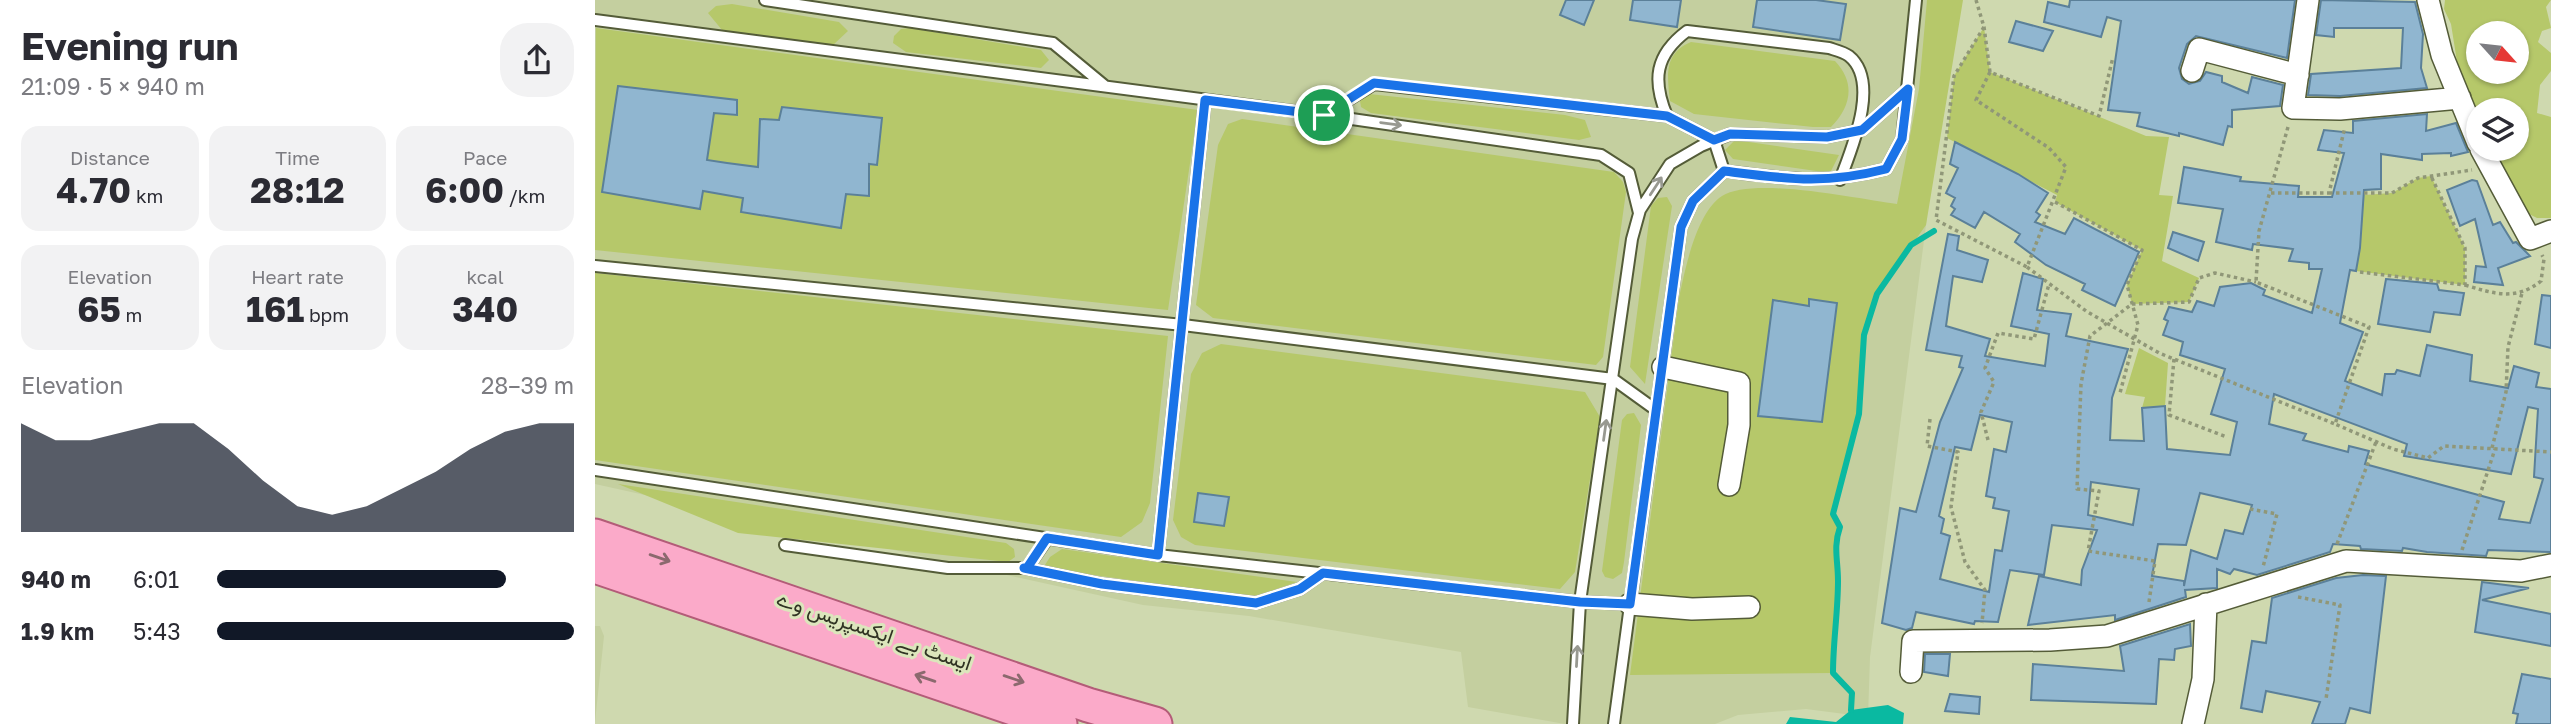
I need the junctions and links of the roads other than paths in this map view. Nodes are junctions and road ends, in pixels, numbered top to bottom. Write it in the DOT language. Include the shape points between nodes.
graph roads {
  1 [pos="765,0"];
  2 [pos="1916,0"];
  3 [pos="2308,0"];
  4 [pos="2428,0"];
  5 [pos="595,20"];
  6 [pos="2192,71"];
  7 [pos="2298,75"];
  8 [pos="1105,86"];
  9 [pos="1908,89"];
  10 [pos="2460,98"];
  11 [pos="1205,100"];
  12 [pos="2466,113"];
  13 [pos="1324,115"];
  14 [pos="1667,116"];
  15 [pos="1859,131"];
  16 [pos="1714,140"];
  17 [pos="2487,161"];
  18 [pos="1724,171"];
  19 [pos="1839,180"];
  20 [pos="1639,213"];
  21 [pos="2542,235"];
  22 [pos="595,266"];
  23 [pos="1183,325"];
  24 [pos="1663,367"];
  25 [pos="1613,379"];
  26 [pos="1656,410"];
  27 [pos="595,470"];
  28 [pos="1729,485"];
  29 [pos="595,536"];
  30 [pos="1047,538"];
  31 [pos="785,545"];
  32 [pos="1158,555"];
  33 [pos="2551,565"];
  34 [pos="595,566"];
  35 [pos="1024,568"];
  36 [pos="1323,573"];
  37 [pos="1580,602"];
  38 [pos="1630,604"];
  39 [pos="2206,604"];
  40 [pos="1749,607"];
  41 [pos="1911,671"];
  42 [pos="1060,724"];
  43 [pos="1155,724"];
  44 [pos="1573,724"];
  45 [pos="1614,724"];
  46 [pos="2193,724"];
  1 -- 8 [label="lane" via="1053,43"];
  2 -- 9 [label="lane"];
  3 -- 7 [label="street"];
  4 -- 10 [label="street" via="2442,55"];
  5 -- 8 [label="lane"];
  6 -- 7 [label="street" via="2199,49"];
  7 -- 10 [label="street" via="2293,108"];
  8 -- 11 [label="lane"];
  9 -- 15 [label="lane"];
  9 -- 19 [label="lane" via="1902,139 1886,169"];
  10 -- 12 [label="street"];
  11 -- 13 [label="lane"];
  11 -- 23 [label="lane"];
  13 -- 14 [label="lane" via="1374,83"];
  13 -- 20 [label="lane, one-way" via="1601,155 1629,173"];
  14 -- 15 [label="lane" via="1657,93 1660,63 1671,43 1687,31 1848,54 1857,65 1861,82"];
  14 -- 16 [label="lane"];
  15 -- 16 [label="lane" via="1827,137 1730,134"];
  15 -- 19 [label="lane"];
  16 -- 18 [label="lane"];
  20 -- 16 [label="lane, one-way" via="1669,164"];
  17 -- 21 [label="street"];
  18 -- 19 [label="lane" via="1805,181"];
  18 -- 24 [label="lane" via="1693,201 1681,227"];
  20 -- 25 [label="lane"];
  22 -- 23 [label="lane"];
  23 -- 25 [label="lane"];
  23 -- 32 [label="lane"];
  24 -- 26 [label="lane"];
  24 -- 28 [label="street" via="1739,383 1739,425"];
  25 -- 26 [label="lane"];
  37 -- 25 [label="lane, one-way"];
  26 -- 38 [label="lane"];
  27 -- 30 [label="lane"];
  29 -- 43 [label="main road, ایسٹ بے ایکسپریس وے, one-way"];
  30 -- 32 [label="lane"];
  30 -- 35 [label="lane"];
  31 -- 35 [label="lane" via="949,568"];
  32 -- 36 [label="lane"];
  33 -- 39 [label="street" via="2521,571 2346,561"];
  42 -- 34 [label="main road, ایسٹ بے ایکسپریس وے, one-way"];
  35 -- 36 [label="lane" via="1102,584 1256,603 1300,589"];
  36 -- 37 [label="lane"];
  37 -- 38 [label="lane"];
  44 -- 37 [label="lane, one-way"];
  38 -- 40 [label="street"];
  38 -- 45 [label="lane"];
  39 -- 41 [label="street" via="2107,636 1913,641"];
  39 -- 46 [label="street" via="2203,679"];
}
